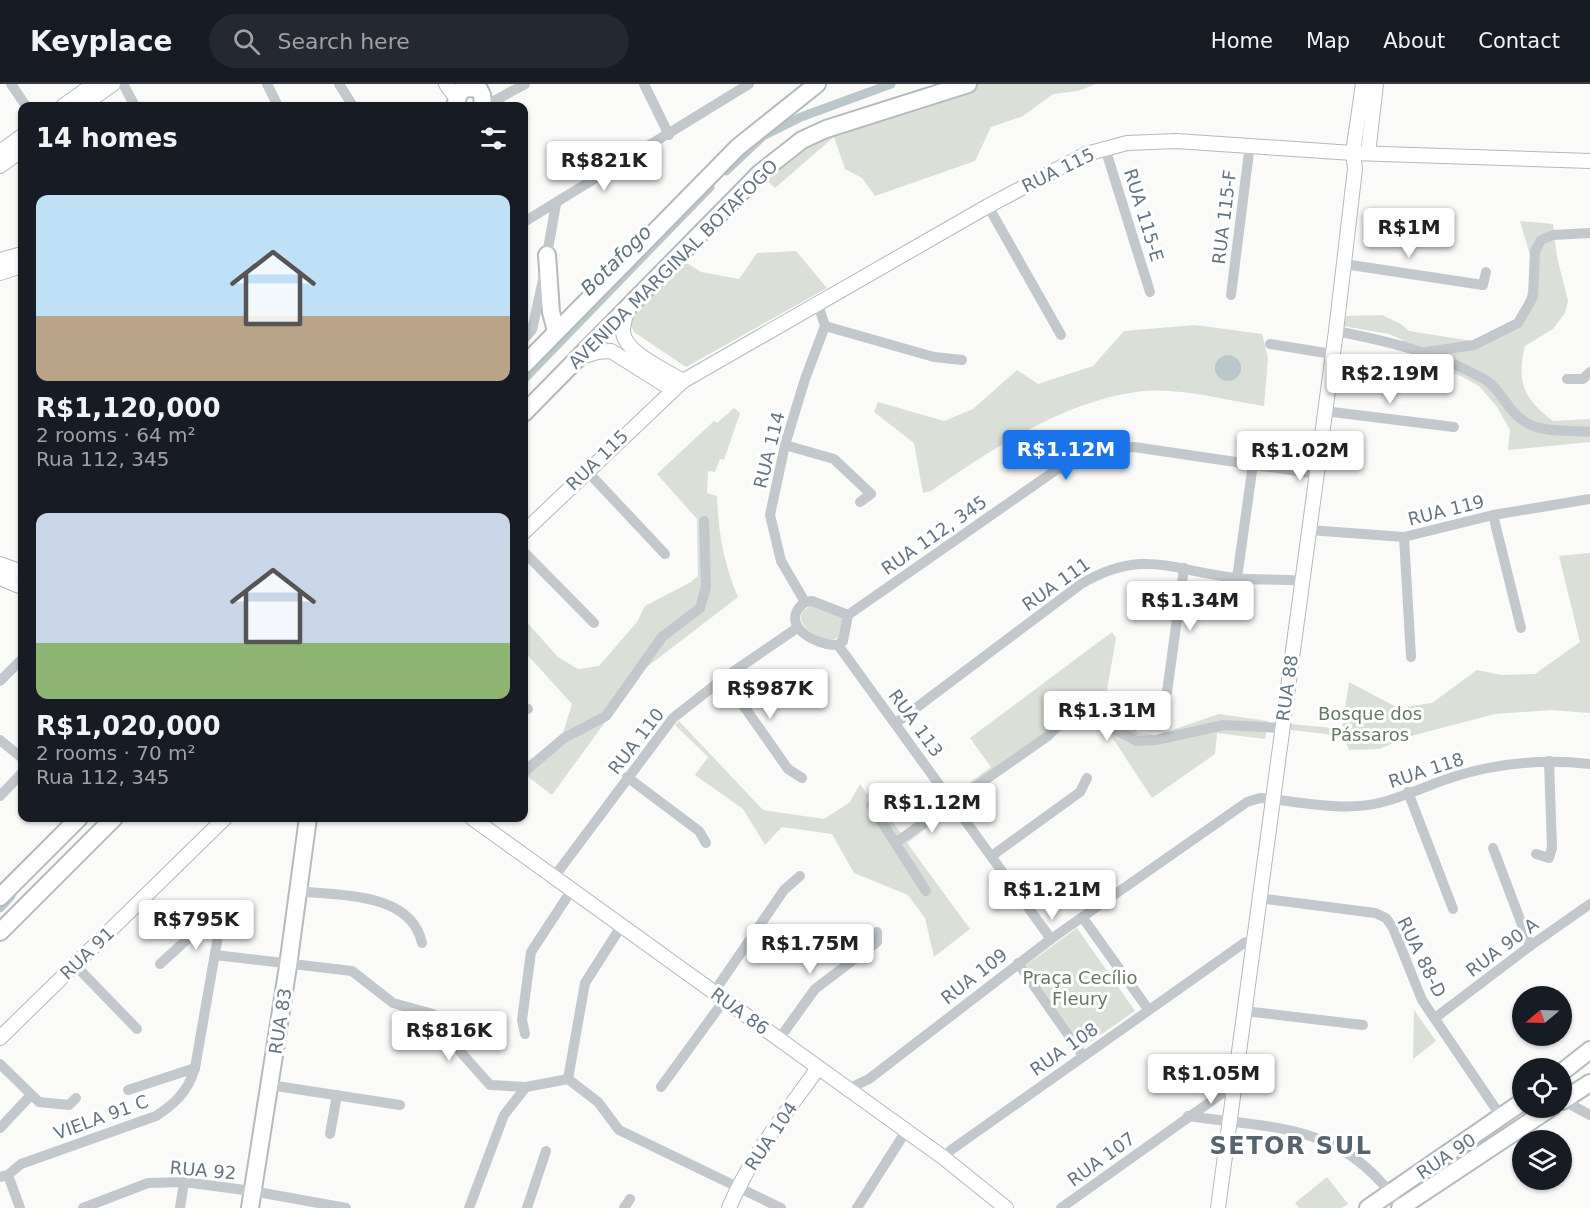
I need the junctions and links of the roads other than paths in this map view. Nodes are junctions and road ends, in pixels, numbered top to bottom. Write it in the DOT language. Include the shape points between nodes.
graph roads {
  1 [pos="11,84"];
  2 [pos="94,84"];
  3 [pos="113,84"];
  4 [pos="123,84"];
  5 [pos="267,84"];
  6 [pos="339,84"];
  7 [pos="525,84"];
  8 [pos="644,84"];
  9 [pos="749,84"];
  10 [pos="817,84"];
  11 [pos="968,84"];
  12 [pos="1363,84"];
  13 [pos="1376,84"];
  14 [pos="468,93"];
  15 [pos="23,102"];
  16 [pos="69,102"];
  17 [pos="88,102"];
  18 [pos="133,102"];
  19 [pos="276,102"];
  20 [pos="350,102"];
  21 [pos="669,135"];
  22 [pos="18,139"];
  23 [pos="1250,144"];
  24 [pos="1105,148"];
  25 [pos="0,152"];
  26 [pos="18,153"];
  27 [pos="1353,153"];
  28 [pos="1368,153"];
  29 [pos="1590,161"];
  30 [pos="0,166"];
  31 [pos="1355,169"];
  32 [pos="556,204"];
  33 [pos="988,206"];
  34 [pos="528,220"];
  35 [pos="1590,233"];
  36 [pos="18,255"];
  37 [pos="547,255"];
  38 [pos="0,260"];
  39 [pos="1344,264"];
  40 [pos="18,267"];
  41 [pos="0,273"];
  42 [pos="1486,273"];
  43 [pos="1150,292"];
  44 [pos="1231,295"];
  45 [pos="818,304"];
  46 [pos="628,307"];
  47 [pos="825,326"];
  48 [pos="556,331"];
  49 [pos="1336,331"];
  50 [pos="528,334"];
  51 [pos="1061,335"];
  52 [pos="1269,344"];
  53 [pos="1426,352"];
  54 [pos="1332,354"];
  55 [pos="581,357"];
  56 [pos="962,360"];
  57 [pos="528,361"];
  58 [pos="1590,372"];
  59 [pos="1567,379"];
  60 [pos="678,385"];
  61 [pos="528,409"];
  62 [pos="1324,411"];
  63 [pos="1454,427"];
  64 [pos="1590,432"];
  65 [pos="785,445"];
  66 [pos="1253,464"];
  67 [pos="586,470"];
  68 [pos="1317,474"];
  69 [pos="1590,499"];
  70 [pos="860,502"];
  71 [pos="1493,515"];
  72 [pos="704,521"];
  73 [pos="528,528"];
  74 [pos="1309,530"];
  75 [pos="1404,537"];
  76 [pos="665,554"];
  77 [pos="528,556"];
  78 [pos="0,564"];
  79 [pos="1184,568"];
  80 [pos="18,571"];
  81 [pos="0,578"];
  82 [pos="1237,578"];
  83 [pos="1301,581"];
  84 [pos="18,585"];
  85 [pos="805,602"];
  86 [pos="848,615"];
  87 [pos="594,623"];
  88 [pos="797,628"];
  89 [pos="1521,628"];
  90 [pos="838,645"];
  91 [pos="1411,657"];
  92 [pos="18,664"];
  93 [pos="724,678"];
  94 [pos="0,681"];
  95 [pos="1167,692"];
  96 [pos="896,723"];
  97 [pos="1282,728"];
  98 [pos="0,740"];
  99 [pos="18,755"];
  100 [pos="1549,761"];
  101 [pos="1590,764"];
  102 [pos="528,769"];
  103 [pos="18,777"];
  104 [pos="627,777"];
  105 [pos="802,778"];
  106 [pos="1088,778"];
  107 [pos="1408,792"];
  108 [pos="0,796"];
  109 [pos="1272,799"];
  110 [pos="954,803"];
  111 [pos="871,805"];
  112 [pos="75,822"];
  113 [pos="110,822"];
  114 [pos="221,822"];
  115 [pos="484,822"];
  116 [pos="308,823"];
  117 [pos="706,843"];
  118 [pos="895,843"];
  119 [pos="1493,848"];
  120 [pos="1536,854"];
  121 [pos="993,855"];
  122 [pos="800,876"];
  123 [pos="554,877"];
  124 [pos="298,891"];
  125 [pos="571,891"];
  126 [pos="926,891"];
  127 [pos="0,897"];
  128 [pos="1259,898"];
  129 [pos="1590,904"];
  130 [pos="1453,909"];
  131 [pos="1083,918"];
  132 [pos="622,925"];
  133 [pos="0,932"];
  134 [pos="877,932"];
  135 [pos="1051,939"];
  136 [pos="422,943"];
  137 [pos="1252,945"];
  138 [pos="1530,946"];
  139 [pos="215,955"];
  140 [pos="1018,963"];
  141 [pos="74,964"];
  142 [pos="160,964"];
  143 [pos="288,966"];
  144 [pos="719,995"];
  145 [pos="1148,1010"];
  146 [pos="1244,1011"];
  147 [pos="1435,1018"];
  148 [pos="1363,1025"];
  149 [pos="138,1029"];
  150 [pos="525,1034"];
  151 [pos="0,1038"];
  152 [pos="778,1039"];
  153 [pos="1590,1050"];
  154 [pos="1083,1056"];
  155 [pos="0,1064"];
  156 [pos="1572,1064"];
  157 [pos="195,1068"];
  158 [pos="818,1068"];
  159 [pos="568,1079"];
  160 [pos="270,1084"];
  161 [pos="1234,1085"];
  162 [pos="526,1087"];
  163 [pos="661,1087"];
  164 [pos="848,1089"];
  165 [pos="128,1090"];
  166 [pos="31,1095"];
  167 [pos="337,1095"];
  168 [pos="76,1098"];
  169 [pos="1572,1100"];
  170 [pos="400,1105"];
  171 [pos="1512,1110"];
  172 [pos="1587,1113"];
  173 [pos="1188,1116"];
  174 [pos="1502,1118"];
  175 [pos="1537,1118"];
  176 [pos="1230,1122"];
  177 [pos="0,1128"];
  178 [pos="906,1131"];
  179 [pos="330,1134"];
  180 [pos="546,1151"];
  181 [pos="944,1158"];
  182 [pos="4,1176"];
  183 [pos="184,1182"];
  184 [pos="738,1186"];
  185 [pos="252,1191"];
  186 [pos="1391,1192"];
  187 [pos="91,1207"];
  188 [pos="20,1208"];
  189 [pos="180,1208"];
  190 [pos="250,1208"];
  191 [pos="346,1208"];
  192 [pos="469,1208"];
  193 [pos="527,1208"];
  194 [pos="729,1208"];
  195 [pos="782,1208"];
  196 [pos="857,1208"];
  197 [pos="1006,1208"];
  198 [pos="1061,1208"];
  199 [pos="1218,1208"];
  200 [pos="1368,1208"];
  201 [pos="1401,1208"];
  1 -- 15 [label="street"];
  2 -- 16 [label="street"];
  3 -- 17 [label="street"];
  4 -- 18 [label="street"];
  5 -- 19 [label="street"];
  6 -- 20 [label="street"];
  7 -- 14 [label="street" via="494,101"];
  8 -- 21 [label="street"];
  9 -- 21 [label="street"];
  10 -- 48 [label="main road, AVENIDA MARGINAL BOTAFOGO" via="738,147"];
  11 -- 46 [label="main road, AVENIDA MARGINAL BOTAFOGO" via="846,121 802,140 760,173"];
  12 -- 27 [label="street, RUA 88"];
  13 -- 28 [label="street"];
  21 -- 32 [label="street"];
  22 -- 25 [label="street"];
  23 -- 24 [label="street, RUA 115" via="1150,141"];
  23 -- 27 [label="street, RUA 115"];
  23 -- 44 [label="street, RUA 115-F"];
  24 -- 33 [label="street, RUA 115" via="1070,161"];
  24 -- 43 [label="street, RUA 115-E"];
  26 -- 30 [label="street"];
  27 -- 28 [label="street, RUA 115"];
  27 -- 31 [label="street, RUA 88"];
  28 -- 29 [label="street, RUA 115"];
  28 -- 31 [label="street"];
  31 -- 39 [label="street, RUA 88"];
  32 -- 34 [label="street"];
  32 -- 37 [label="street"];
  33 -- 45 [label="street, RUA 115"];
  33 -- 51 [label="street"];
  35 -- 53 [label="street" via="1553,235 1541,240 1535,251 1533,297 1518,323 1474,345"];
  36 -- 38 [label="street"];
  37 -- 48 [label="main road" via="550,312"];
  37 -- 50 [label="street"];
  39 -- 42 [label="street" via="1483,285"];
  39 -- 49 [label="street, RUA 88"];
  40 -- 41 [label="street"];
  45 -- 47 [label="street"];
  45 -- 60 [label="street, RUA 115"];
  46 -- 55 [label="main road, AVENIDA MARGINAL BOTAFOGO"];
  46 -- 60 [label="street" via="623,332 628,343 634,352"];
  47 -- 56 [label="street" via="934,357"];
  47 -- 65 [label="street, RUA 114"];
  48 -- 57 [label="main road, AVENIDA MARGINAL BOTAFOGO"];
  49 -- 53 [label="street"];
  49 -- 54 [label="street, RUA 88"];
  52 -- 54 [label="street"];
  53 -- 64 [label="street" via="1492,384 1528,426 1545,432"];
  54 -- 62 [label="street, RUA 88"];
  55 -- 60 [label="street" via="611,351"];
  55 -- 61 [label="main road, AVENIDA MARGINAL BOTAFOGO"];
  58 -- 59 [label="street" via="1582,378"];
  60 -- 67 [label="street, RUA 115"];
  62 -- 63 [label="street"];
  62 -- 68 [label="street, RUA 88"];
  65 -- 70 [label="street" via="834,459 871,494"];
  65 -- 85 [label="street, RUA 114" via="770,515 781,561"];
  66 -- 68 [label="street, RUA 112, 345"];
  66 -- 82 [label="street"];
  66 -- 86 [label="street, RUA 112, 345" via="1134,447 1102,451 1070,462"];
  67 -- 73 [label="street, RUA 115"];
  67 -- 76 [label="street"];
  68 -- 74 [label="street, RUA 88"];
  69 -- 71 [label="street, RUA 119"];
  71 -- 75 [label="street, RUA 119"];
  71 -- 89 [label="street"];
  72 -- 102 [label="street" via="706,587 700,608 663,637 606,716 564,738"];
  74 -- 75 [label="street, RUA 119"];
  74 -- 83 [label="street, RUA 88"];
  75 -- 91 [label="street"];
  77 -- 87 [label="street"];
  78 -- 80 [label="street"];
  79 -- 82 [label="street, RUA 111"];
  79 -- 95 [label="street"];
  79 -- 96 [label="street, RUA 111" via="1148,562 1107,569 1081,584"];
  81 -- 84 [label="street"];
  82 -- 83 [label="street, RUA 111"];
  83 -- 97 [label="street, RUA 88"];
  85 -- 86 [label="street"];
  85 -- 88 [label="street" via="796,613"];
  86 -- 90 [label="street" via="843,640"];
  88 -- 90 [label="street" via="812,639"];
  88 -- 93 [label="street, RUA 110"];
  90 -- 96 [label="street, RUA 113"];
  92 -- 94 [label="street"];
  93 -- 104 [label="street, RUA 110" via="673,718"];
  93 -- 105 [label="street" via="788,769"];
  96 -- 110 [label="street, RUA 113"];
  97 -- 109 [label="street, RUA 88"];
  97 -- 110 [label="street" via="1224,724 1137,741 1079,711 1067,715 1048,736"];
  98 -- 99 [label="street"];
  100 -- 101 [label="street, RUA 118"];
  100 -- 107 [label="street, RUA 118" via="1467,774"];
  100 -- 120 [label="street" via="1552,848 1549,858"];
  103 -- 108 [label="street"];
  104 -- 117 [label="street" via="699,831"];
  104 -- 123 [label="street, RUA 110"];
  106 -- 121 [label="street" via="1080,792"];
  107 -- 109 [label="street, RUA 118" via="1378,803 1344,806"];
  107 -- 130 [label="street"];
  109 -- 128 [label="street, RUA 88"];
  109 -- 131 [label="street, RUA 109" via="1260,798 1241,806"];
  110 -- 118 [label="street"];
  110 -- 121 [label="street, RUA 113"];
  111 -- 118 [label="street"];
  112 -- 127 [label="main road"];
  113 -- 133 [label="main road"];
  114 -- 141 [label="street, RUA 91"];
  115 -- 123 [label="street, RUA 86"];
  116 -- 124 [label="main road, RUA 83"];
  118 -- 126 [label="street"];
  119 -- 138 [label="street"];
  121 -- 135 [label="street, RUA 113"];
  122 -- 144 [label="street" via="784,890"];
  123 -- 125 [label="street, RUA 86"];
  124 -- 136 [label="street" via="362,898 392,906 413,920"];
  124 -- 143 [label="main road, RUA 83"];
  125 -- 132 [label="street, RUA 86"];
  125 -- 150 [label="street" via="531,952 522,1020"];
  128 -- 137 [label="street, RUA 88"];
  128 -- 147 [label="street, RUA 88-D" via="1375,913 1386,918 1422,1000"];
  129 -- 138 [label="street, RUA 90 A"];
  131 -- 135 [label="street, RUA 109"];
  131 -- 145 [label="street"];
  132 -- 144 [label="street, RUA 86"];
  132 -- 159 [label="street" via="585,983"];
  134 -- 152 [label="street" via="877,942 815,989"];
  135 -- 140 [label="street, RUA 109"];
  137 -- 145 [label="street, RUA 108" via="1234,950"];
  137 -- 146 [label="street, RUA 88"];
  138 -- 147 [label="street, RUA 90 A"];
  139 -- 142 [label="street, VIELA 91 C" via="221,916 204,924"];
  139 -- 143 [label="street"];
  139 -- 157 [label="street, VIELA 91 C"];
  140 -- 154 [label="street"];
  140 -- 164 [label="street, RUA 109" via="869,1079"];
  141 -- 149 [label="street"];
  141 -- 151 [label="street, RUA 91"];
  143 -- 160 [label="main road, RUA 83"];
  143 -- 162 [label="street" via="352,971 393,1003 433,1014 447,1025 468,1063 490,1084"];
  144 -- 152 [label="street, RUA 86"];
  144 -- 163 [label="street"];
  145 -- 154 [label="street, RUA 108"];
  146 -- 148 [label="street"];
  146 -- 161 [label="street, RUA 88"];
  147 -- 174 [label="street, RUA 88-D"];
  152 -- 158 [label="street, RUA 86"];
  153 -- 156 [label="main road"];
  154 -- 181 [label="street, RUA 108"];
  155 -- 166 [label="street"];
  157 -- 165 [label="street, VIELA 91 C"];
  157 -- 182 [label="street, VIELA 91 C" via="190,1084 174,1104 156,1116 21,1164"];
  158 -- 164 [label="street, RUA 86"];
  158 -- 184 [label="street, RUA 104"];
  159 -- 162 [label="street"];
  159 -- 184 [label="street" via="598,1102 619,1130"];
  160 -- 167 [label="street"];
  160 -- 185 [label="main road, RUA 83"];
  161 -- 173 [label="street, RUA 107"];
  161 -- 176 [label="street, RUA 88"];
  162 -- 192 [label="street" via="504,1115"];
  164 -- 178 [label="street, RUA 86"];
  166 -- 168 [label="street" via="47,1104 69,1105"];
  166 -- 177 [label="street"];
  167 -- 170 [label="street"];
  167 -- 179 [label="street"];
  169 -- 172 [label="street"];
  171 -- 174 [label="main road, RUA 90"];
  173 -- 176 [label="street"];
  173 -- 198 [label="street, RUA 107"];
  174 -- 186 [label="main road, RUA 90"];
  175 -- 201 [label="main road, RUA 90"];
  176 -- 186 [label="street" via="1265,1124 1328,1141 1352,1156"];
  176 -- 199 [label="street, RUA 88"];
  178 -- 181 [label="street, RUA 86"];
  178 -- 196 [label="street"];
  180 -- 193 [label="street"];
  181 -- 197 [label="street, RUA 86"];
  182 -- 188 [label="street"];
  183 -- 185 [label="street, RUA 92"];
  183 -- 187 [label="street, RUA 92" via="148,1183"];
  183 -- 189 [label="street"];
  184 -- 194 [label="street, RUA 104"];
  184 -- 195 [label="street"];
  185 -- 190 [label="main road, RUA 83"];
  185 -- 191 [label="street, RUA 92"];
  186 -- 200 [label="main road, RUA 90"];
  186 -- 201 [label="street"];
}
